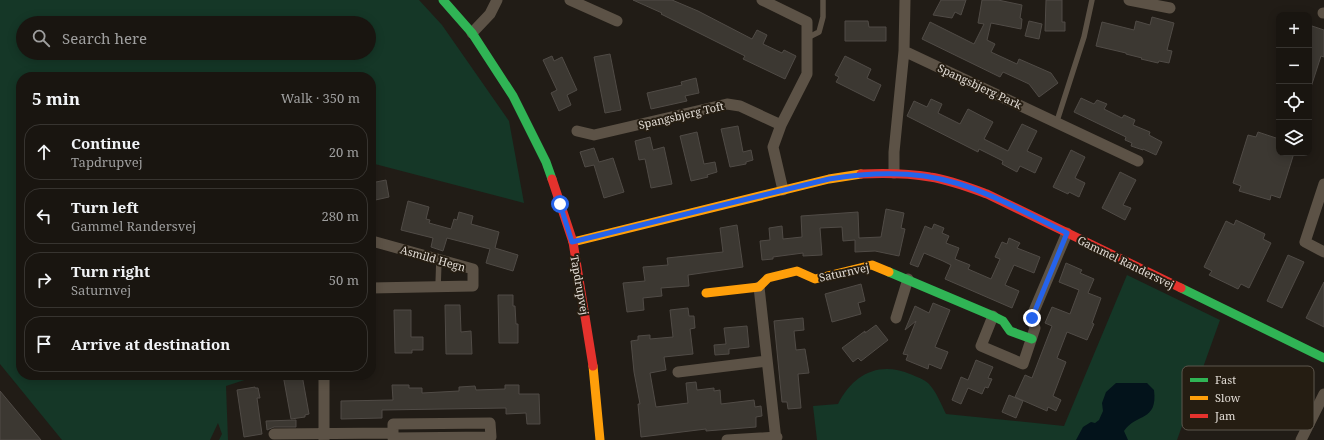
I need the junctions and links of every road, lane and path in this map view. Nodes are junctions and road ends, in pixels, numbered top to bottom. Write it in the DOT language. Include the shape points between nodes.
graph roads {
  1 [pos="443,0"];
  2 [pos="497,0"];
  3 [pos="570,0"];
  4 [pos="762,0"];
  5 [pos="823,0"];
  6 [pos="905,0"];
  7 [pos="1092,0"];
  8 [pos="1129,0"];
  9 [pos="1170,8"];
  10 [pos="617,21"];
  11 [pos="472,33"];
  12 [pos="807,38"];
  13 [pos="904,50"];
  14 [pos="1057,121"];
  15 [pos="781,125"];
  16 [pos="577,130"];
  17 [pos="1138,161"];
  18 [pos="894,173"];
  19 [pos="1324,184"];
  20 [pos="783,190"];
  21 [pos="1067,233"];
  22 [pos="376,242"];
  23 [pos="572,242"];
  24 [pos="1324,252"];
  25 [pos="439,259"];
  26 [pos="908,279"];
  27 [pos="438,287"];
  28 [pos="760,287"];
  29 [pos="376,288"];
  30 [pos="706,293"];
  31 [pos="993,316"];
  32 [pos="896,318"];
  33 [pos="1032,339"];
  34 [pos="1324,358"];
  35 [pos="767,361"];
  36 [pos="678,372"];
  37 [pos="324,380"];
  38 [pos="1324,396"];
  39 [pos="1314,415"];
  40 [pos="1306,430"];
  41 [pos="393,433"];
  42 [pos="274,434"];
  43 [pos="324,437"];
  44 [pos="777,438"];
  45 [pos="600,440"];
  46 [pos="727,440"];
  47 [pos="1301,440"];
  1 -- 11 [label="street, Tapdrupvej"];
  2 -- 11 [label="street" via="490,14"];
  3 -- 10 [label="street"];
  4 -- 12 [label="street" via="807,22"];
  5 -- 12 [label="lane" via="823,17 819,32"];
  6 -- 13 [label="street"];
  7 -- 14 [label="lane" via="1084,37"];
  8 -- 9 [label="street"];
  11 -- 23 [label="street, Tapdrupvej" via="514,96 546,162"];
  12 -- 15 [label="street" via="807,74"];
  13 -- 14 [label="street, Spangsbjerg Park"];
  13 -- 18 [label="street"];
  14 -- 17 [label="street, Spangsbjerg Park"];
  15 -- 16 [label="street, Spangsbjerg Toft" via="740,106 727,104 594,135"];
  15 -- 20 [label="street" via="773,147"];
  18 -- 20 [label="street, Gammel Randersvej" via="852,175"];
  18 -- 21 [label="street, Gammel Randersvej" via="956,183 987,194"];
  19 -- 24 [label="street" via="1305,242"];
  20 -- 23 [label="street, Gammel Randersvej"];
  21 -- 33 [label="street" via="1032,318 1035,328"];
  21 -- 34 [label="street, Gammel Randersvej"];
  22 -- 25 [label="street, Asmild Hegn"];
  23 -- 45 [label="street, Tapdrupvej" via="584,307"];
  25 -- 27 [label="lane"];
  25 -- 27 [label="street, Asmild Hegn" via="474,269 473,286"];
  26 -- 28 [label="street, Saturnvej" via="872,265 815,279 797,271 768,278"];
  26 -- 31 [label="street, Saturnvej"];
  26 -- 32 [label="street"];
  27 -- 29 [label="street, Asmild Hegn"];
  28 -- 30 [label="street, Saturnvej"];
  28 -- 35 [label="street"];
  31 -- 33 [label="street, Saturnvej" via="1003,321 1010,331"];
  31 -- 33 [label="street" via="981,346 1023,364"];
  35 -- 36 [label="street"];
  35 -- 44 [label="street"];
  37 -- 43 [label="street"];
  38 -- 39 [label="street"];
  40 -- 47 [label="street"];
  41 -- 41 [label="street" via="393,438 491,437 490,423 393,424"];
  41 -- 43 [label="street"];
  42 -- 43 [label="street"];
  44 -- 46 [label="street"];
}
